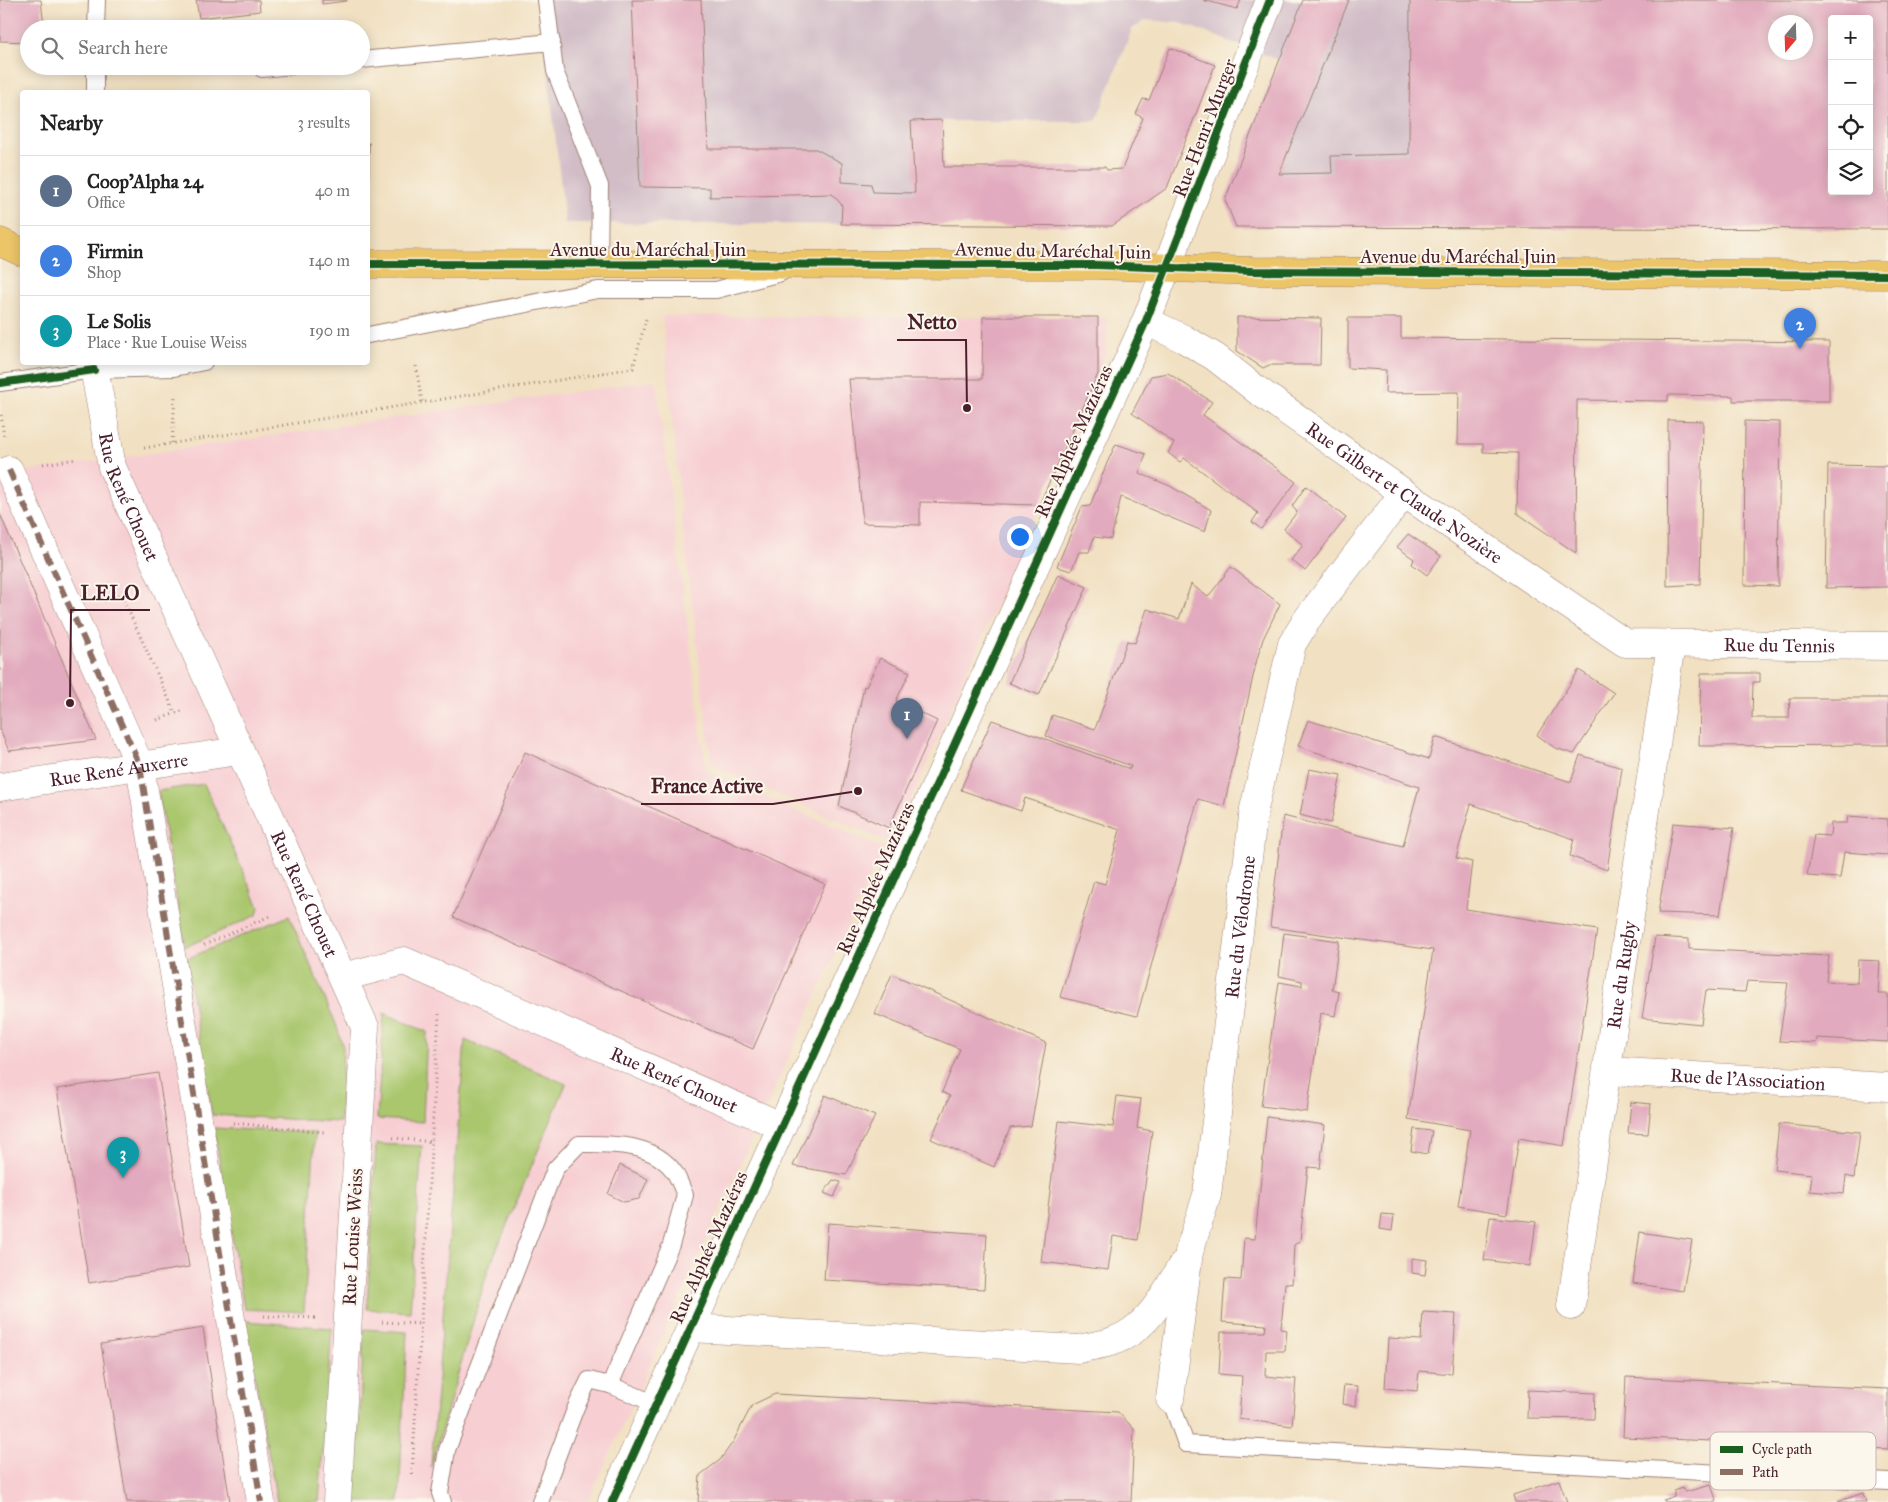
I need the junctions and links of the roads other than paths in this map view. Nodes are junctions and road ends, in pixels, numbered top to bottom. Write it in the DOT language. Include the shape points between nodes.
graph roads {
  1 [pos="97,0"];
  2 [pos="546,0"];
  3 [pos="1270,0"];
  4 [pos="96,20"];
  5 [pos="552,42"];
  6 [pos="370,59"];
  7 [pos="95,75"];
  8 [pos="95,90"];
  9 [pos="0,242"];
  10 [pos="20,251"];
  11 [pos="370,264"];
  12 [pos="600,265"];
  13 [pos="810,265"];
  14 [pos="1167,268"];
  15 [pos="1888,275"];
  16 [pos="1146,321"];
  17 [pos="370,335"];
  18 [pos="189,365"];
  19 [pos="94,366"];
  20 [pos="0,383"];
  21 [pos="9,470"];
  22 [pos="1404,493"];
  23 [pos="1671,644"];
  24 [pos="1888,646"];
  25 [pos="238,751"];
  26 [pos="140,766"];
  27 [pos="0,787"];
  28 [pos="343,977"];
  29 [pos="1607,1071"];
  30 [pos="1888,1087"];
  31 [pos="781,1126"];
  32 [pos="1189,1252"];
  33 [pos="1571,1306"];
  34 [pos="690,1328"];
  35 [pos="610,1385"];
  36 [pos="1170,1399"];
  37 [pos="656,1404"];
  38 [pos="1710,1472"];
  39 [pos="262,1502"];
  40 [pos="337,1502"];
  41 [pos="443,1502"];
  42 [pos="540,1502"];
  43 [pos="612,1502"];
  1 -- 4 [label="lane"];
  2 -- 5 [label="lane"];
  3 -- 14 [label="street, Rue Henri Murger"];
  5 -- 6 [label="lane"];
  5 -- 12 [label="lane" via="555,71 600,186"];
  7 -- 8 [label="lane"];
  9 -- 10 [label="main road"];
  11 -- 12 [label="main road, Avenue du Maréchal Juin"];
  12 -- 13 [label="main road, Avenue du Maréchal Juin"];
  13 -- 14 [label="main road, Avenue du Maréchal Juin"];
  13 -- 17 [label="lane, Avenue du Maréchal Juin" via="716,290 598,290"];
  14 -- 15 [label="main road, Avenue du Maréchal Juin"];
  14 -- 16 [label="street, Rue Alphée Maziéras"];
  16 -- 22 [label="street, Rue Gilbert et Claude Nozière" via="1215,358"];
  16 -- 31 [label="street, Rue Alphée Maziéras"];
  18 -- 19 [label="lane" via="174,368"];
  19 -- 20 [label="lane"];
  19 -- 25 [label="street, Rue René Chouet" via="112,467"];
  21 -- 26 [label="street"];
  22 -- 23 [label="street, Rue Gilbert et Claude Nozière" via="1625,643"];
  22 -- 32 [label="street, Rue du Vélodrome" via="1308,618 1292,644 1254,809 1207,1195"];
  23 -- 24 [label="street, Rue du Tennis"];
  23 -- 29 [label="street, Rue du Rugby"];
  25 -- 26 [label="street, Rue René Auxerre"];
  25 -- 28 [label="street, Rue René Chouet"];
  26 -- 27 [label="street, Rue René Auxerre"];
  26 -- 39 [label="street"];
  28 -- 31 [label="street, Rue René Chouet" via="404,961"];
  28 -- 40 [label="street, Rue Louise Weiss" via="365,1028"];
  29 -- 30 [label="street, Rue de l'Association"];
  29 -- 33 [label="street, Rue du Rugby"];
  31 -- 34 [label="street, Rue Alphée Maziéras"];
  32 -- 34 [label="street" via="1158,1308 1136,1328 1114,1341 1079,1349"];
  32 -- 36 [label="street, Rue du Vélodrome"];
  34 -- 37 [label="street, Rue Alphée Maziéras"];
  35 -- 37 [label="lane"];
  35 -- 41 [label="lane" via="671,1245 685,1194 674,1172 651,1153 620,1144 579,1144 555,1169 447,1450 440,1493"];
  35 -- 42 [label="lane" via="589,1380"];
  36 -- 38 [label="lane" via="1186,1444"];
  37 -- 43 [label="street, Rue Alphée Maziéras"];
}
